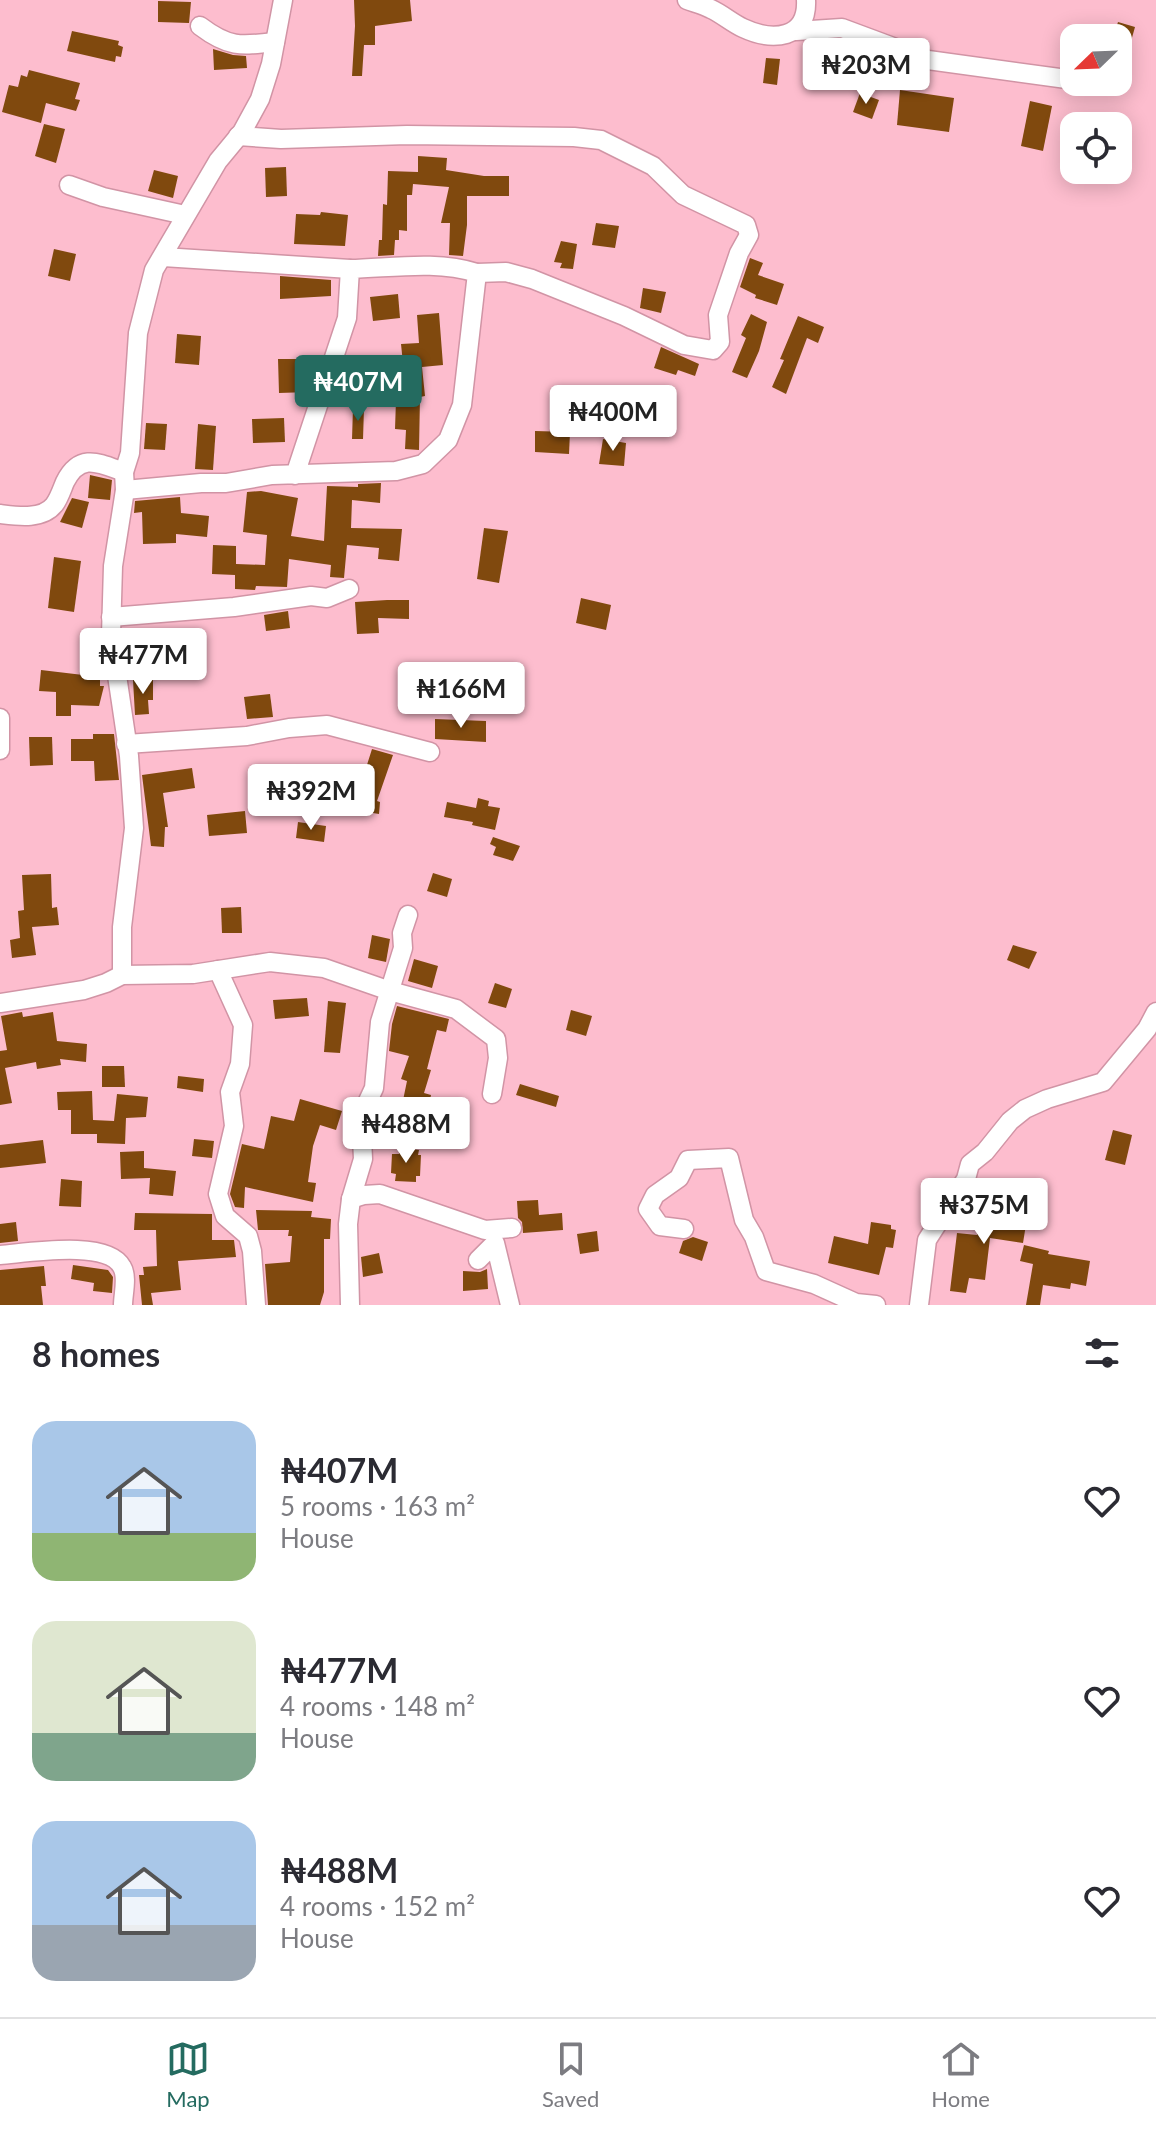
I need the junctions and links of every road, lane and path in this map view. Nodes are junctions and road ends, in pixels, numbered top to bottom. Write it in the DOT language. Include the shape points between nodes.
graph roads {
  1 [pos="283,0"];
  2 [pos="687,0"];
  3 [pos="806,0"];
  4 [pos="200,26"];
  5 [pos="796,31"];
  6 [pos="275,42"];
  7 [pos="1060,78"];
  8 [pos="238,136"];
  9 [pos="69,185"];
  10 [pos="185,215"];
  11 [pos="163,257"];
  12 [pos="350,269"];
  13 [pos="477,273"];
  14 [pos="295,475"];
  15 [pos="124,481"];
  16 [pos="0,514"];
  17 [pos="349,589"];
  18 [pos="111,617"];
  19 [pos="0,718"];
  20 [pos="126,744"];
  21 [pos="0,750"];
  22 [pos="430,752"];
  23 [pos="408,915"];
  24 [pos="218,970"];
  25 [pos="122,975"];
  26 [pos="390,991"];
  27 [pos="0,1003"];
  28 [pos="1156,1012"];
  29 [pos="492,1094"];
  30 [pos="351,1199"];
  31 [pos="512,1228"];
  32 [pos="684,1229"];
  33 [pos="0,1255"];
  34 [pos="478,1260"];
  35 [pos="123,1305"];
  36 [pos="256,1305"];
  37 [pos="350,1305"];
  38 [pos="510,1305"];
  39 [pos="876,1305"];
  40 [pos="919,1305"];
  1 -- 6 [label="street"];
  2 -- 5 [label="street" via="746,30 781,36"];
  3 -- 5 [label="street" via="807,16"];
  4 -- 6 [label="street" via="231,45"];
  5 -- 7 [label="street" via="842,28 928,60"];
  6 -- 8 [label="street" via="260,99"];
  8 -- 10 [label="street"];
  8 -- 13 [label="street" via="601,140 653,166 683,195 746,225 749,235 718,315 720,342 713,350 684,345 532,279 506,272"];
  9 -- 10 [label="street"];
  10 -- 11 [label="street"];
  11 -- 12 [label="street"];
  11 -- 15 [label="street" via="154,270 138,333"];
  12 -- 13 [label="street" via="435,266"];
  12 -- 14 [label="street" via="347,318"];
  13 -- 14 [label="street" via="462,405 448,440 423,464 396,471"];
  14 -- 15 [label="street" via="226,483"];
  15 -- 16 [label="street" via="90,462 77,464 54,506 24,517"];
  15 -- 18 [label="street"];
  17 -- 18 [label="street" via="327,598"];
  18 -- 20 [label="street"];
  19 -- 21 [label="street"];
  20 -- 22 [label="street" via="327,725"];
  20 -- 25 [label="street" via="134,828"];
  23 -- 26 [label="street"];
  24 -- 25 [label="street"];
  24 -- 26 [label="street" via="284,963 324,968"];
  24 -- 36 [label="street" via="243,1025 240,1064 230,1092 234,1126 218,1194 225,1216 248,1236"];
  25 -- 27 [label="street" via="84,990"];
  26 -- 29 [label="street" via="456,1009 496,1039"];
  26 -- 30 [label="street" via="380,1022 374,1088 361,1116 363,1159"];
  28 -- 40 [label="street" via="1103,1082 1025,1109 970,1164 927,1240"];
  30 -- 31 [label="street" via="380,1194 485,1230"];
  30 -- 37 [label="street"];
  32 -- 39 [label="street" via="660,1226 648,1209 655,1195 679,1178 688,1160 729,1158 744,1220 766,1271"];
  33 -- 35 [label="street" via="103,1252 122,1264"];
  34 -- 38 [label="street" via="495,1243"];
}
